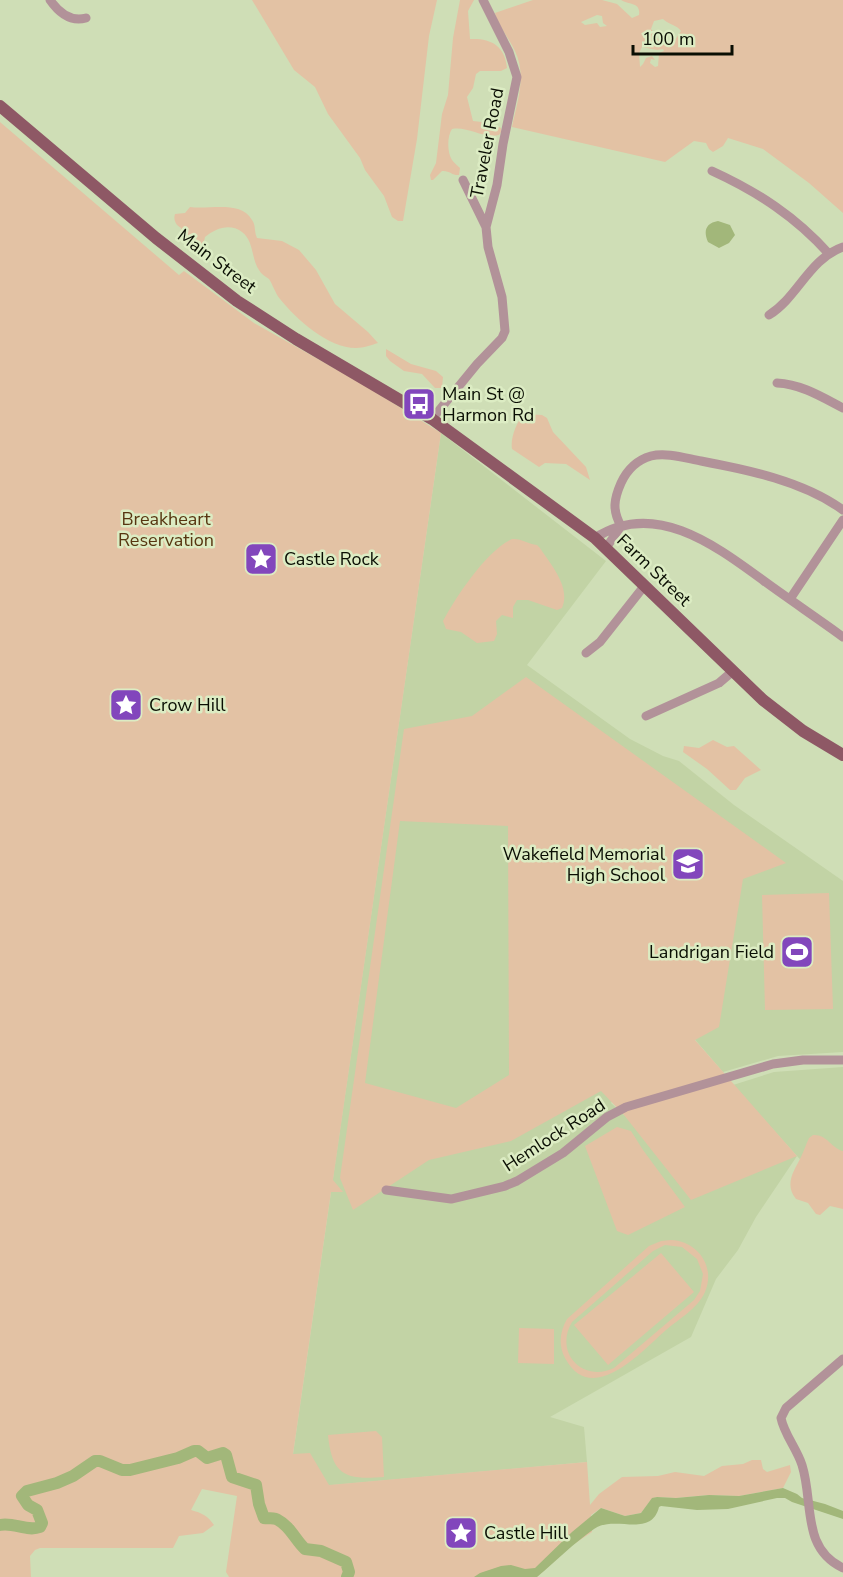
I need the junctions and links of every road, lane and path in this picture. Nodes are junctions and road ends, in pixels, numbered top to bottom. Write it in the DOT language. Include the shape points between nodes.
graph roads {
  1 [pos="50,0"];
  2 [pos="483,0"];
  3 [pos="86,18"];
  4 [pos="0,106"];
  5 [pos="712,171"];
  6 [pos="463,180"];
  7 [pos="486,227"];
  8 [pos="843,248"];
  9 [pos="829,254"];
  10 [pos="769,315"];
  11 [pos="777,383"];
  12 [pos="843,408"];
  13 [pos="432,419"];
  14 [pos="843,510"];
  15 [pos="843,520"];
  16 [pos="621,526"];
  17 [pos="595,538"];
  18 [pos="606,548"];
  19 [pos="645,585"];
  20 [pos="790,599"];
  21 [pos="843,637"];
  22 [pos="586,654"];
  23 [pos="733,671"];
  24 [pos="646,716"];
  25 [pos="843,755"];
  26 [pos="843,1059"];
  27 [pos="386,1190"];
  28 [pos="843,1359"];
  29 [pos="843,1568"];
  1 -- 3 [label="street" via="64,15 76,21"];
  2 -- 7 [label="street, Traveler Road" via="512,59 516,77"];
  4 -- 13 [label="main road, Main Street" via="237,301"];
  5 -- 9 [label="street" via="785,212"];
  6 -- 7 [label="street"];
  7 -- 13 [label="street" via="503,303 504,334"];
  8 -- 9 [label="street"];
  9 -- 10 [label="street" via="784,306"];
  11 -- 12 [label="street" via="804,388"];
  13 -- 17 [label="main road, Farm Street"];
  14 -- 16 [label="street" via="764,476 693,459 657,455 634,464 622,480 614,506"];
  15 -- 20 [label="street"];
  16 -- 17 [label="street"];
  16 -- 18 [label="street"];
  16 -- 20 [label="street" via="650,523 693,536 724,552"];
  17 -- 18 [label="main road, Farm Street"];
  18 -- 19 [label="main road, Farm Street"];
  19 -- 22 [label="street"];
  19 -- 23 [label="main road, Farm Street"];
  20 -- 21 [label="street"];
  23 -- 24 [label="street" via="719,683"];
  23 -- 25 [label="main road, Farm Street" via="782,715"];
  26 -- 27 [label="street, Hemlock Road" via="773,1064 626,1107 607,1117 563,1154 505,1186 451,1199"];
  28 -- 29 [label="street" via="786,1408 782,1416 802,1464 813,1532 820,1550"];
}
